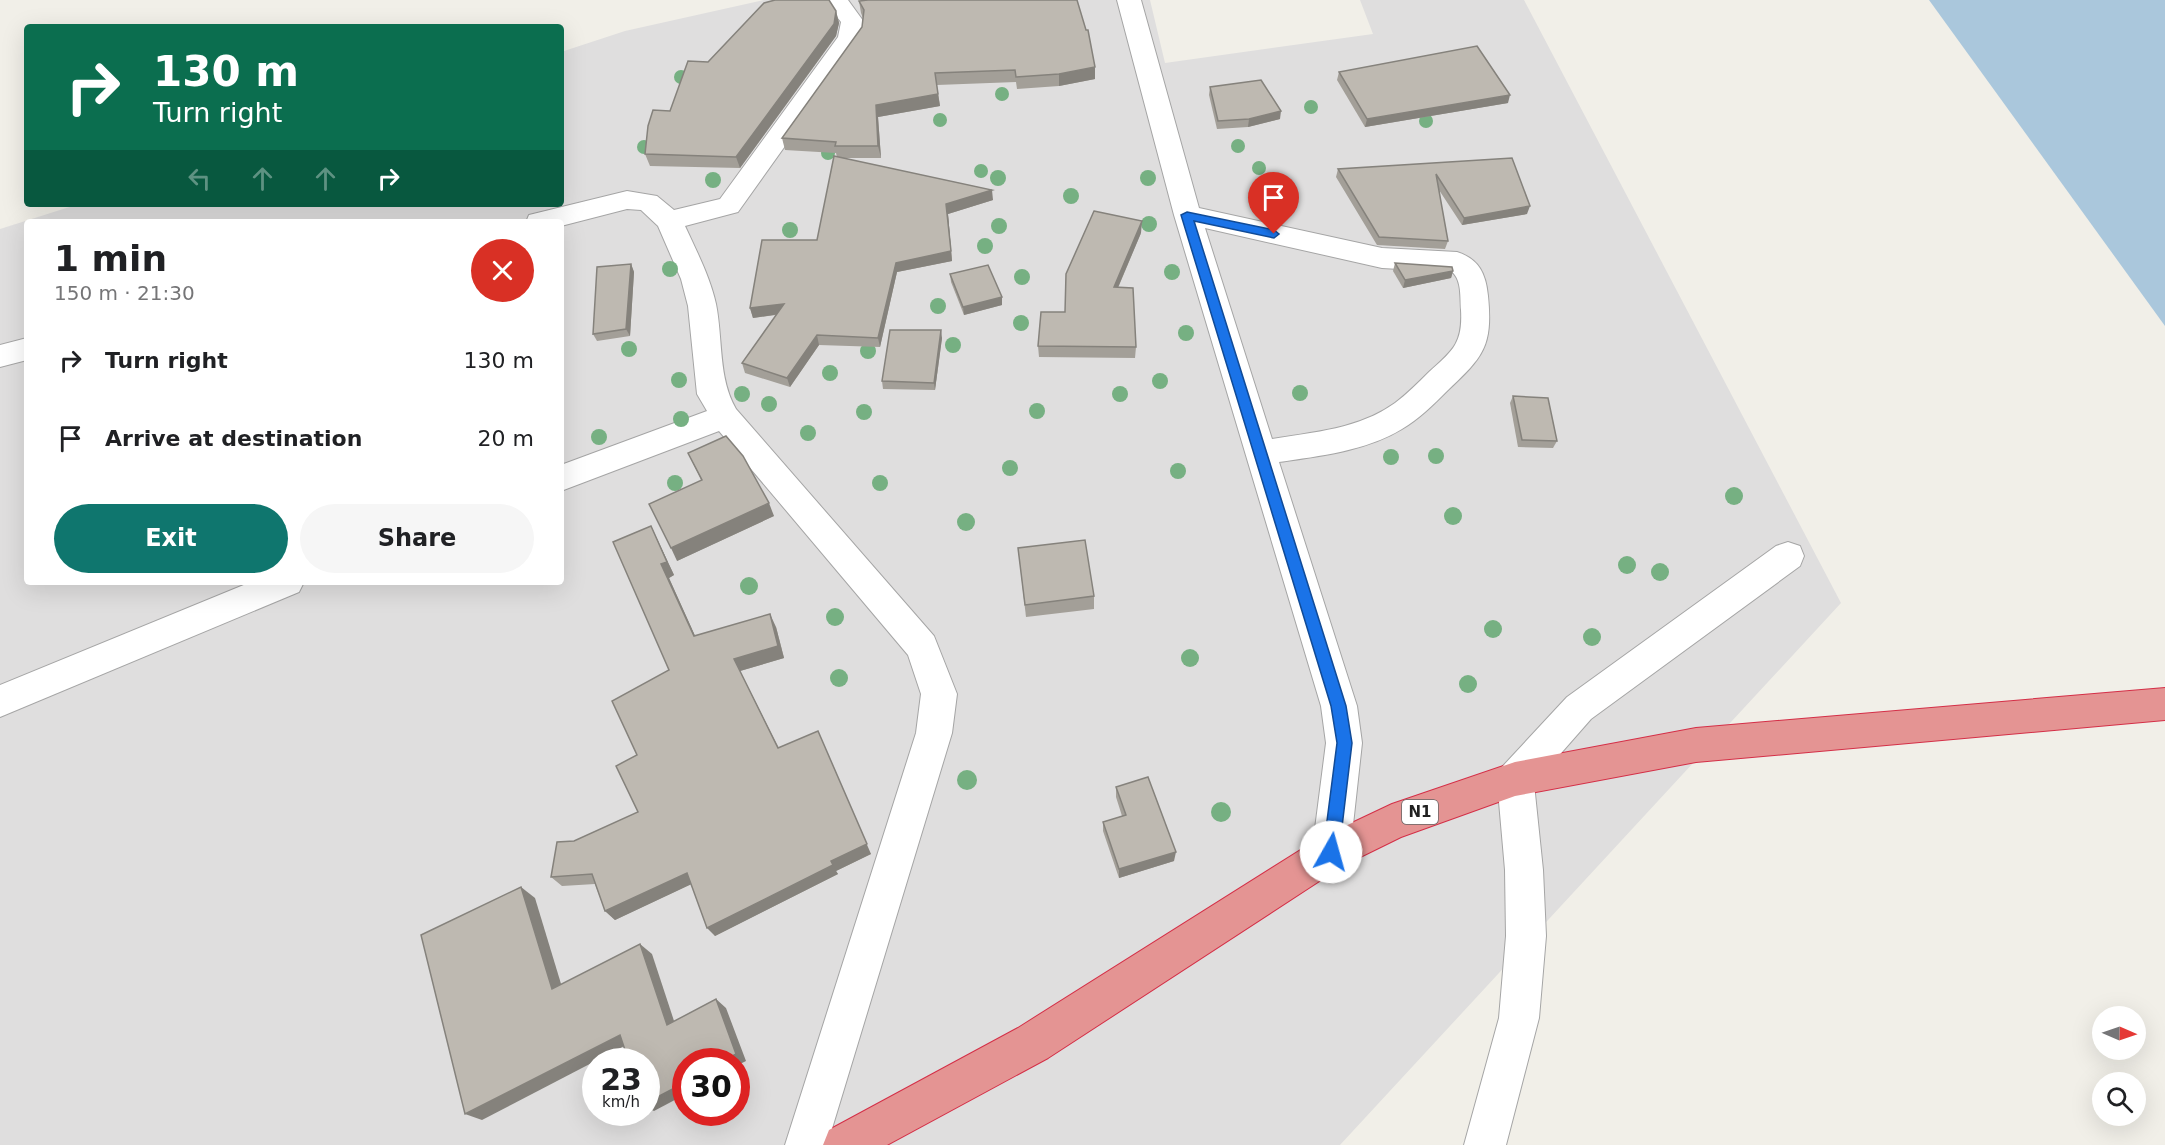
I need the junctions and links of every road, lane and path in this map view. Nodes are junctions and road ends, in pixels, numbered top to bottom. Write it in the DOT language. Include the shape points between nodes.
graph roads {
  1 [pos="836,0"];
  2 [pos="1129,0"];
  3 [pos="1187,215"];
  4 [pos="551,219"];
  5 [pos="669,221"];
  6 [pos="24,350"];
  7 [pos="0,356"];
  8 [pos="725,417"];
  9 [pos="1260,453"];
  10 [pos="564,477"];
  11 [pos="1788,556"];
  12 [pos="280,585"];
  13 [pos="0,701"];
  14 [pos="2165,704"];
  15 [pos="1515,778"];
  16 [pos="1331,852"];
  17 [pos="806,1145"];
  18 [pos="844,1145"];
  19 [pos="1485,1145"];
  1 -- 5 [label="street" via="855,29 740,193 729,206"];
  2 -- 3 [label="street"];
  3 -- 9 [label="street"];
  3 -- 9 [label="street" via="1382,258 1456,262 1472,274 1477,329 1469,352 1404,413 1347,438"];
  4 -- 5 [label="street" via="627,200 648,202"];
  5 -- 8 [label="street" via="695,279 712,394"];
  6 -- 7 [label="street"];
  8 -- 10 [label="street"];
  8 -- 17 [label="street" via="922,647 939,694 934,733"];
  9 -- 16 [label="street" via="1339,706 1344,743"];
  11 -- 15 [label="street" via="1579,708"];
  12 -- 13 [label="street"];
  14 -- 15 [label="highway, N1" via="1696,745"];
  15 -- 16 [label="highway, N1" via="1392,822"];
  15 -- 19 [label="street" via="1526,914 1522,983 1519,1018"];
  16 -- 18 [label="highway, N1" via="1033,1043"];
}
